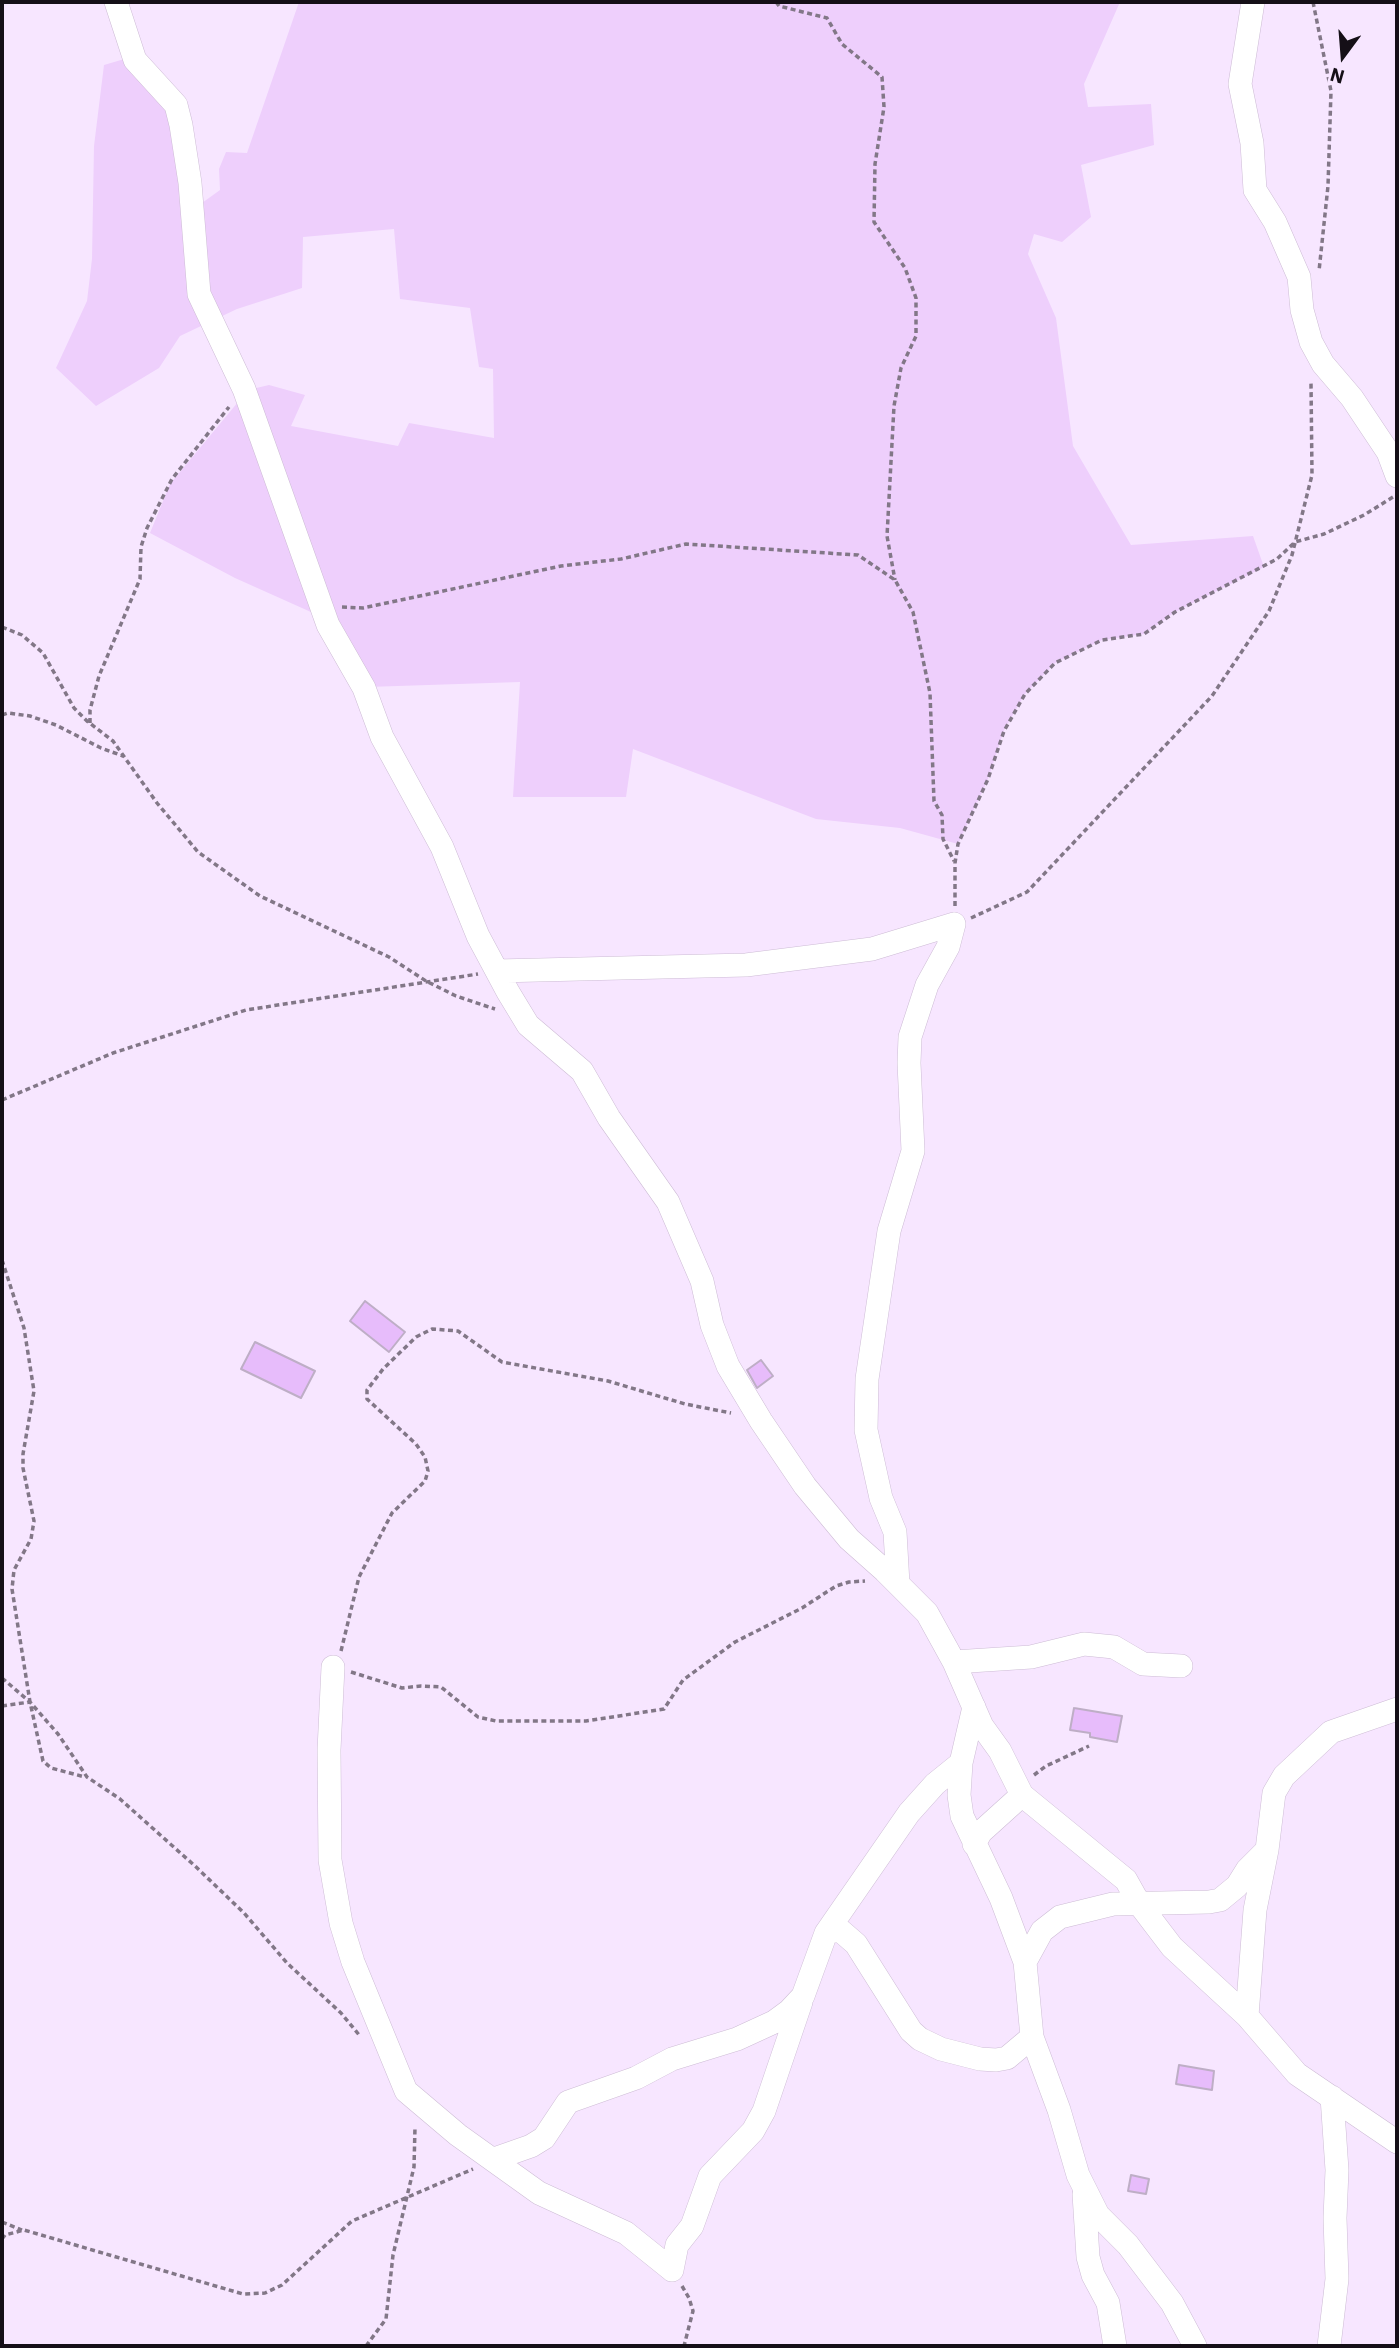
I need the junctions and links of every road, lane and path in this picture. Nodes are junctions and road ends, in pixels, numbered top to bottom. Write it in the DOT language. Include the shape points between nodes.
graph roads {
  1 [pos="116,2"];
  2 [pos="775,2"];
  3 [pos="1253,2"];
  4 [pos="1313,2"];
  5 [pos="1318,277"];
  6 [pos="1311,382"];
  7 [pos="244,389"];
  8 [pos="1397,476"];
  9 [pos="1397,494"];
  10 [pos="1295,542"];
  11 [pos="895,580"];
  12 [pos="321,606"];
  13 [pos="2,627"];
  14 [pos="2,715"];
  15 [pos="90,723"];
  16 [pos="125,757"];
  17 [pos="955,863"];
  18 [pos="954,924"];
  19 [pos="497,971"];
  20 [pos="426,981"];
  21 [pos="528,1025"];
  22 [pos="2,1100"];
  23 [pos="2,1261"];
  24 [pos="761,1421"];
  25 [pos="898,1584"];
  26 [pos="954,1662"];
  27 [pos="1181,1666"];
  28 [pos="333,1667"];
  29 [pos="2,1678"];
  30 [pos="30,1702"];
  31 [pos="2,1706"];
  32 [pos="974,1707"];
  33 [pos="1397,1709"];
  34 [pos="1089,1746"];
  35 [pos="961,1763"];
  36 [pos="87,1777"];
  37 [pos="1022,1795"];
  38 [pos="974,1844"];
  39 [pos="1267,1850"];
  40 [pos="1140,1905"];
  41 [pos="826,1933"];
  42 [pos="1024,1962"];
  43 [pos="803,1996"];
  44 [pos="1247,2015"];
  45 [pos="1032,2038"];
  46 [pos="365,2043"];
  47 [pos="1332,2097"];
  48 [pos="415,2123"];
  49 [pos="1397,2142"];
  50 [pos="494,2159"];
  51 [pos="1084,2184"];
  52 [pos="406,2199"];
  53 [pos="2,2222"];
  54 [pos="24,2230"];
  55 [pos="2,2239"];
  56 [pos="672,2270"];
  57 [pos="366,2346"];
  58 [pos="684,2346"];
  59 [pos="1115,2346"];
  60 [pos="1195,2346"];
  61 [pos="1329,2346"];
  1 -- 7 [label="street" via="135,60 176,105 190,183 199,294"];
  2 -- 11 [label="path" via="827,18 842,44 882,77 884,107 875,164 874,222 905,268 916,298 916,337 901,368 893,417 887,536"];
  3 -- 8 [label="street" via="1240,84 1252,143 1255,190 1299,277 1311,342 1388,452"];
  4 -- 5 [label="path" via="1331,91 1328,186"];
  6 -- 10 [label="path" via="1312,475"];
  7 -- 12 [label="street"];
  7 -- 15 [label="path" via="172,479 147,528 140,579 99,676"];
  9 -- 10 [label="path" via="1324,534"];
  10 -- 17 [label="path" via="1276,559 1175,612 1144,634 1102,640 1055,663 1025,694 1004,730 958,844"];
  10 -- 18 [label="path" via="1269,611 1212,696 1027,892"];
  11 -- 12 [label="path" via="858,555 686,544 363,608"];
  11 -- 17 [label="path" via="913,612 930,693 934,801 942,815 943,839"];
  12 -- 19 [label="street" via="369,698 382,737 442,848"];
  13 -- 15 [label="path" via="22,635 43,653 67,697"];
  14 -- 16 [label="path" via="30,716"];
  15 -- 16 [label="path"];
  16 -- 20 [label="path" via="198,852 260,896 388,957"];
  17 -- 18 [label="path"];
  18 -- 19 [label="street" via="872,949 746,965"];
  18 -- 25 [label="street" via="910,1037 913,1151 887,1241 867,1379 866,1430 881,1498 895,1532"];
  19 -- 20 [label="path"];
  19 -- 21 [label="street"];
  20 -- 21 [label="path"];
  20 -- 22 [label="path" via="246,1010 113,1053"];
  21 -- 24 [label="street" via="582,1071 668,1202 702,1281 728,1366"];
  23 -- 30 [label="path" via="24,1328 34,1391 23,1468 34,1521 31,1539 14,1570 12,1589"];
  24 -- 25 [label="street" via="804,1486 849,1539"];
  24 -- 28 [label="path" via="608,1381 502,1362 458,1331 432,1329 416,1337 383,1369 367,1390 367,1399 416,1444 428,1471 425,1481 392,1513 359,1577"];
  25 -- 26 [label="street" via="927,1613"];
  25 -- 28 [label="path" via="868,1580 836,1586 711,1658 683,1680 664,1709 586,1721 487,1719 465,1709 441,1687 402,1689"];
  26 -- 27 [label="street" via="1031,1657 1084,1644 1114,1647 1143,1664"];
  26 -- 32 [label="street"];
  28 -- 50 [label="street" via="330,1860 353,1962 407,2091"];
  29 -- 30 [label="path"];
  30 -- 31 [label="path"];
  30 -- 36 [label="path"];
  30 -- 36 [label="path" via="43,1761 51,1768"];
  32 -- 35 [label="street"];
  32 -- 37 [label="street"];
  33 -- 39 [label="street" via="1331,1732 1284,1776 1274,1793"];
  34 -- 37 [label="path" via="1046,1766 1032,1777"];
  35 -- 38 [label="street" via="962,1816"];
  35 -- 41 [label="street" via="908,1813"];
  36 -- 46 [label="path" via="120,1799 195,1866"];
  37 -- 38 [label="street"];
  37 -- 40 [label="street" via="1126,1880"];
  38 -- 42 [label="street" via="1001,1898"];
  39 -- 40 [label="street" via="1220,1900"];
  39 -- 44 [label="street" via="1255,1910"];
  40 -- 42 [label="street" via="1113,1904 1060,1917 1042,1931"];
  40 -- 44 [label="street" via="1171,1947"];
  41 -- 43 [label="street"];
  41 -- 45 [label="street" via="841,1931 850,1937 911,2031 929,2044 996,2060 1007,2058"];
  42 -- 45 [label="street"];
  43 -- 50 [label="street" via="768,2026 568,2102 544,2138"];
  43 -- 56 [label="street" via="764,2111 753,2131 710,2176 692,2226 677,2245"];
  44 -- 47 [label="street" via="1297,2074"];
  45 -- 51 [label="street"];
  47 -- 49 [label="street"];
  47 -- 61 [label="street" via="1337,2279"];
  48 -- 52 [label="path" via="414,2167"];
  50 -- 52 [label="path"];
  50 -- 56 [label="street" via="539,2193 626,2233"];
  51 -- 59 [label="street" via="1088,2256 1108,2303"];
  51 -- 60 [label="street" via="1098,2215 1128,2245 1172,2303"];
  52 -- 54 [label="path" via="352,2221 282,2285 265,2293 243,2294"];
  52 -- 57 [label="path" via="393,2255 386,2319"];
  53 -- 54 [label="path"];
  54 -- 55 [label="path"];
  56 -- 58 [label="path" via="694,2311"];
}
